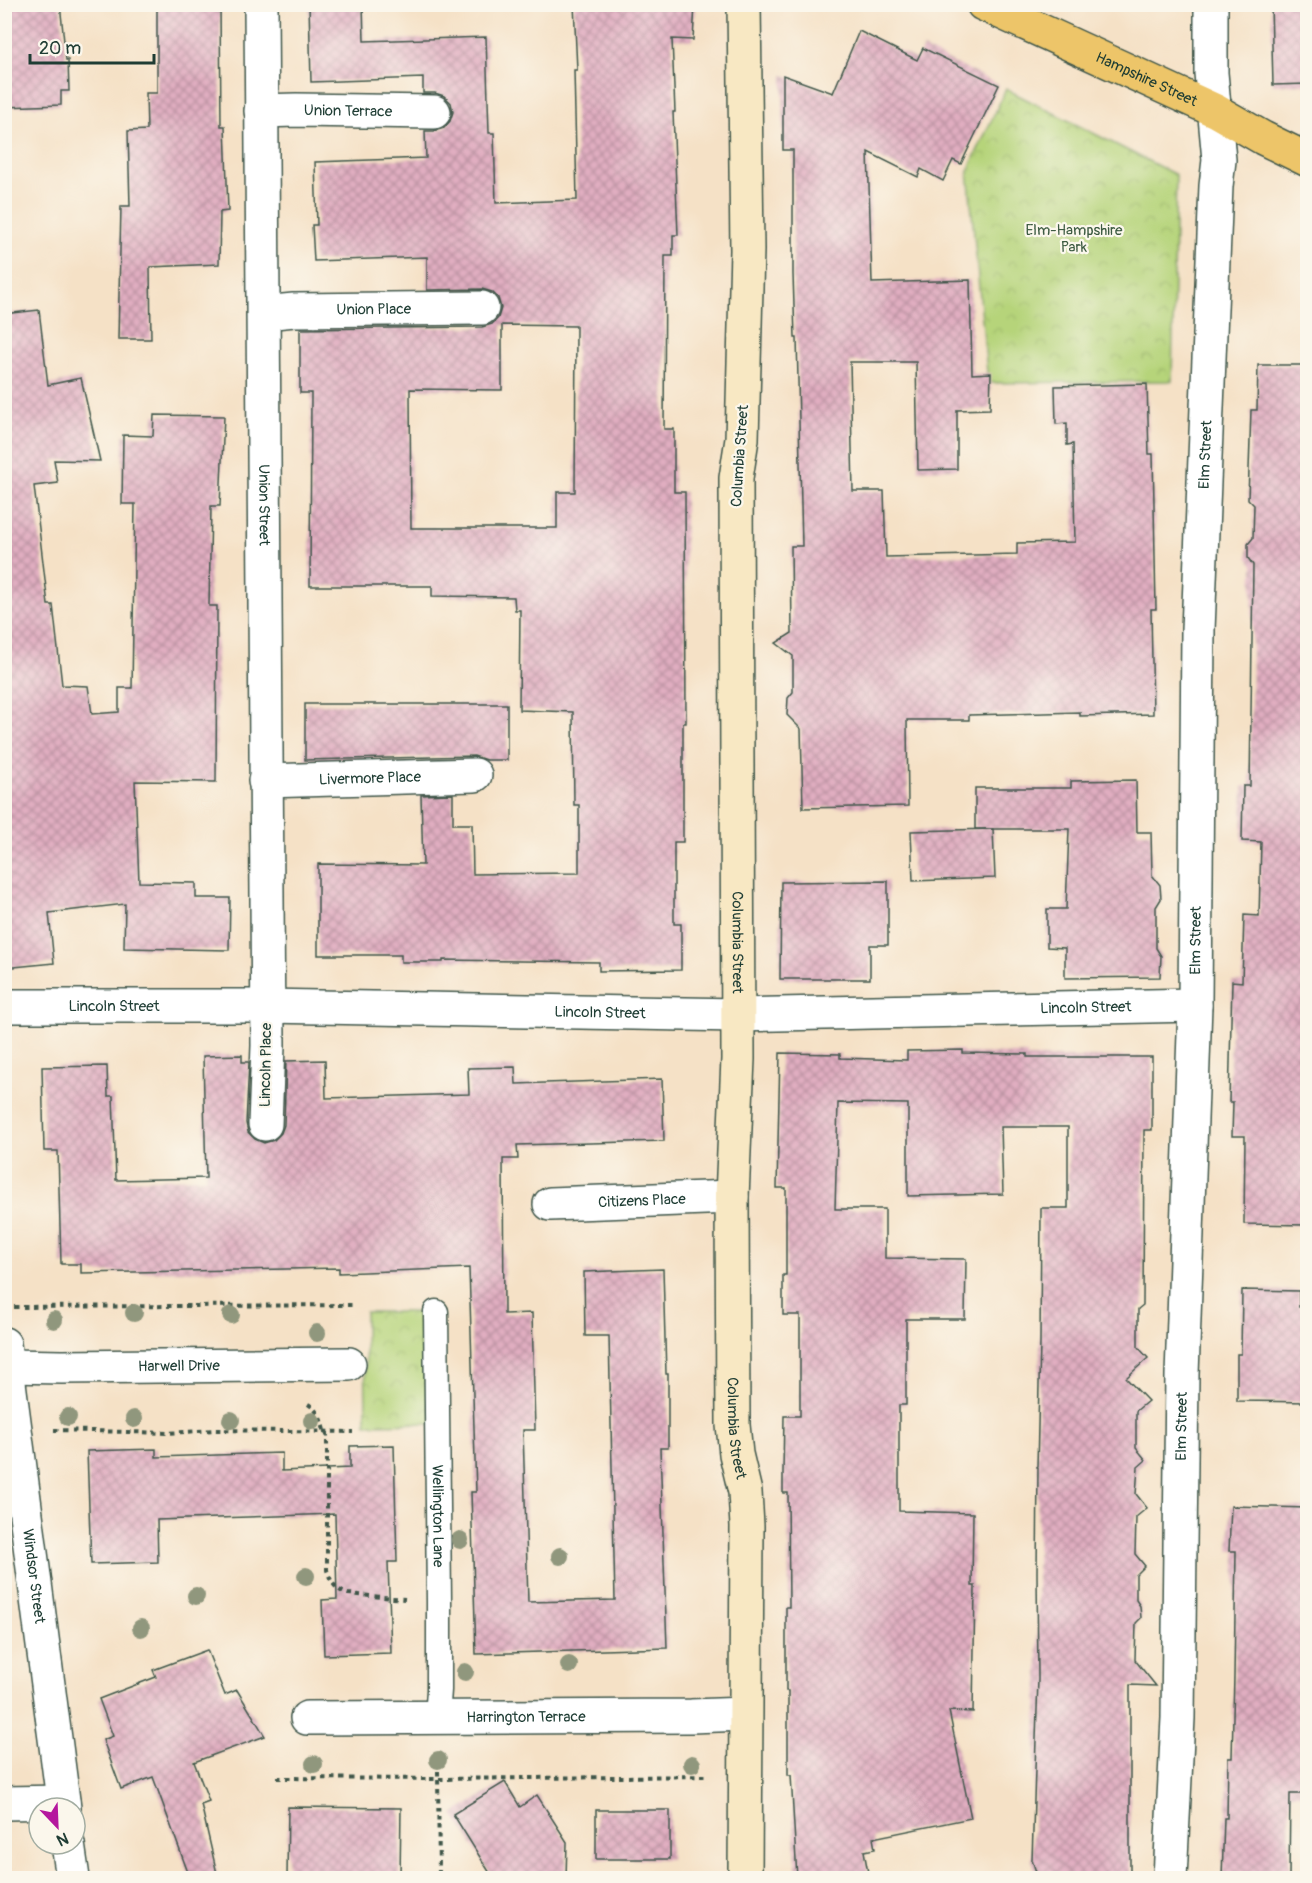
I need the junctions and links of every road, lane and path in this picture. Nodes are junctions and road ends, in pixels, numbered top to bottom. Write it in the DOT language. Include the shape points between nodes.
graph roads {
  1 [pos="261,4"];
  2 [pos="744,4"];
  3 [pos="983,4"];
  4 [pos="1211,4"];
  5 [pos="261,111"];
  6 [pos="1216,111"];
  7 [pos="434,112"];
  8 [pos="1308,160"];
  9 [pos="482,308"];
  10 [pos="264,313"];
  11 [pos="475,775"];
  12 [pos="266,781"];
  13 [pos="1195,1005"];
  14 [pos="4,1006"];
  15 [pos="266,1006"];
  16 [pos="738,1015"];
  17 [pos="266,1124"];
  18 [pos="732,1197"];
  19 [pos="550,1204"];
  20 [pos="353,1305"];
  21 [pos="4,1307"];
  22 [pos="436,1312"];
  23 [pos="6,1355"];
  24 [pos="349,1364"];
  25 [pos="305,1402"];
  26 [pos="55,1430"];
  27 [pos="326,1431"];
  28 [pos="354,1432"];
  29 [pos="439,1602"];
  30 [pos="745,1714"];
  31 [pos="307,1718"];
  32 [pos="437,1718"];
  33 [pos="438,1771"];
  34 [pos="277,1778"];
  35 [pos="744,1778"];
  36 [pos="439,1779"];
  37 [pos="62,1796"];
  38 [pos="4,1803"];
  39 [pos="27,1804"];
  40 [pos="70,1856"];
  41 [pos="73,1878"];
  42 [pos="439,1878"];
  43 [pos="745,1878"];
  44 [pos="1170,1878"];
  1 -- 5 [label="street, Union Street"];
  2 -- 16 [label="main road, Columbia Street" via="747,250 742,439 736,478"];
  3 -- 6 [label="main road, Hampshire Street"];
  4 -- 6 [label="street, Elm Street" via="1211,73"];
  5 -- 7 [label="street, Union Terrace"];
  5 -- 10 [label="street, Union Street"];
  6 -- 8 [label="main road, Hampshire Street"];
  6 -- 13 [label="street, Elm Street" via="1219,160 1198,630"];
  9 -- 10 [label="street, Union Place"];
  10 -- 12 [label="street, Union Street"];
  11 -- 12 [label="street, Livermore Place"];
  12 -- 15 [label="street, Union Street"];
  13 -- 16 [label="street, Lincoln Street"];
  13 -- 44 [label="street, Elm Street" via="1182,1375 1178,1718"];
  14 -- 15 [label="street, Lincoln Street"];
  15 -- 16 [label="street, Lincoln Street"];
  15 -- 17 [label="street, Lincoln Place"];
  16 -- 18 [label="main road, Columbia Street"];
  18 -- 19 [label="street, Citizens Place"];
  18 -- 30 [label="main road, Columbia Street" via="734,1440 745,1492 747,1526"];
  20 -- 21 [label="path"];
  22 -- 29 [label="street, Wellington Lane"];
  23 -- 24 [label="street, Harwell Drive" via="62,1367"];
  23 -- 37 [label="street, Windsor Street"];
  25 -- 27 [label="path" via="313,1407"];
  26 -- 27 [label="path"];
  27 -- 28 [label="path"];
  27 -- 29 [label="path" via="327,1570 332,1583 348,1594"];
  29 -- 32 [label="street, Wellington Lane"];
  30 -- 32 [label="street, Harrington Terrace"];
  30 -- 35 [label="main road, Columbia Street"];
  31 -- 32 [label="street, Harrington Terrace"];
  33 -- 36 [label="path"];
  34 -- 36 [label="path"];
  35 -- 36 [label="path"];
  35 -- 43 [label="main road, Columbia Street"];
  36 -- 42 [label="path"];
  38 -- 39 [label="street"];
  40 -- 41 [label="street"];
}
